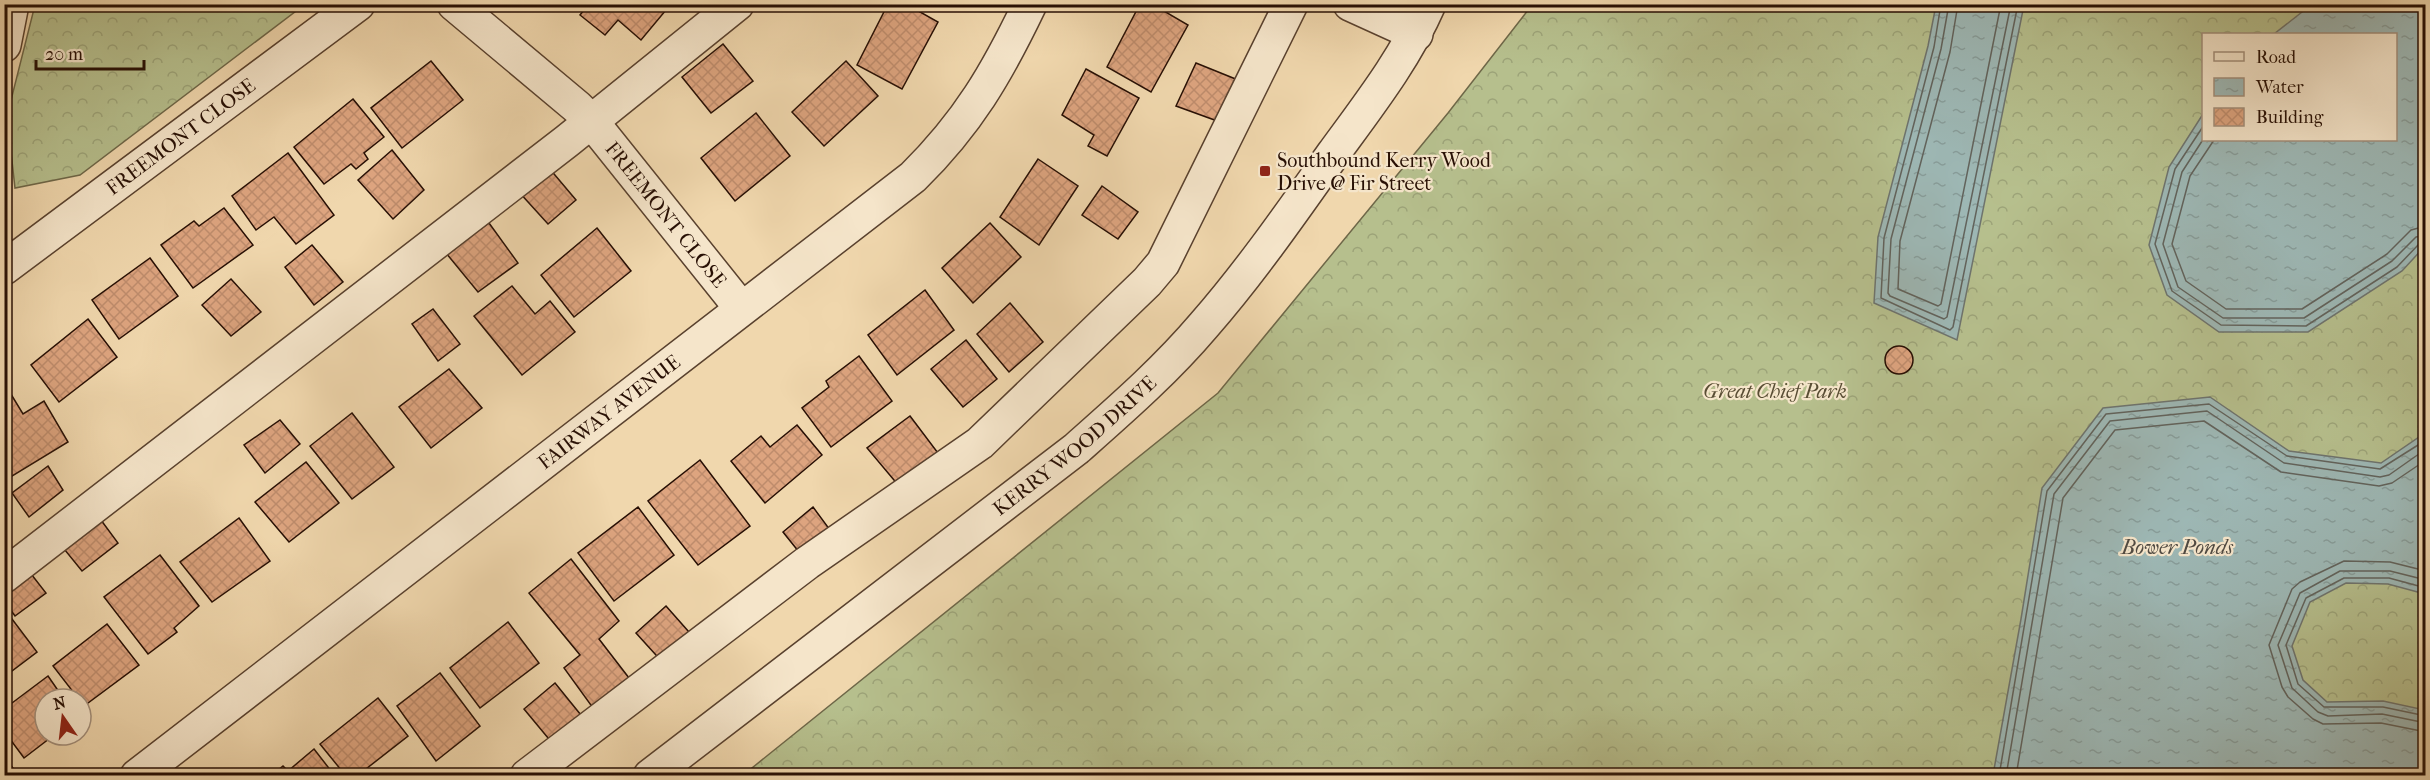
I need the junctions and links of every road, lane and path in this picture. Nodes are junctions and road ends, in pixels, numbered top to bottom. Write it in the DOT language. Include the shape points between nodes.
graph roads {
  1 [pos="12,4"];
  2 [pos="358,4"];
  3 [pos="454,4"];
  4 [pos="737,4"];
  5 [pos="1029,4"];
  6 [pos="1291,4"];
  7 [pos="1350,4"];
  8 [pos="1429,4"];
  9 [pos="1442,4"];
  10 [pos="1416,34"];
  11 [pos="4,45"];
  12 [pos="592,122"];
  13 [pos="4,268"];
  14 [pos="741,308"];
  15 [pos="4,576"];
  16 [pos="137,776"];
  17 [pos="527,776"];
  18 [pos="650,776"];
  1 -- 11 [label="street"];
  2 -- 13 [label="street, FREEMONT CLOSE"];
  3 -- 12 [label="street, FREEMONT CLOSE"];
  4 -- 12 [label="street"];
  5 -- 14 [label="street, FAIRWAY AVENUE" via="991,81 940,150 883,201"];
  6 -- 17 [label="street" via="1163,263 1147,282 980,442 807,563"];
  7 -- 10 [label="street"];
  8 -- 10 [label="street, KERRY WOOD DRIVE"];
  9 -- 10 [label="street, KERRY WOOD DRIVE"];
  10 -- 18 [label="street, KERRY WOOD DRIVE" via="1238,284 1137,396 1076,448"];
  12 -- 14 [label="street, FREEMONT CLOSE"];
  12 -- 15 [label="street"];
  14 -- 16 [label="street, FAIRWAY AVENUE"];
}
